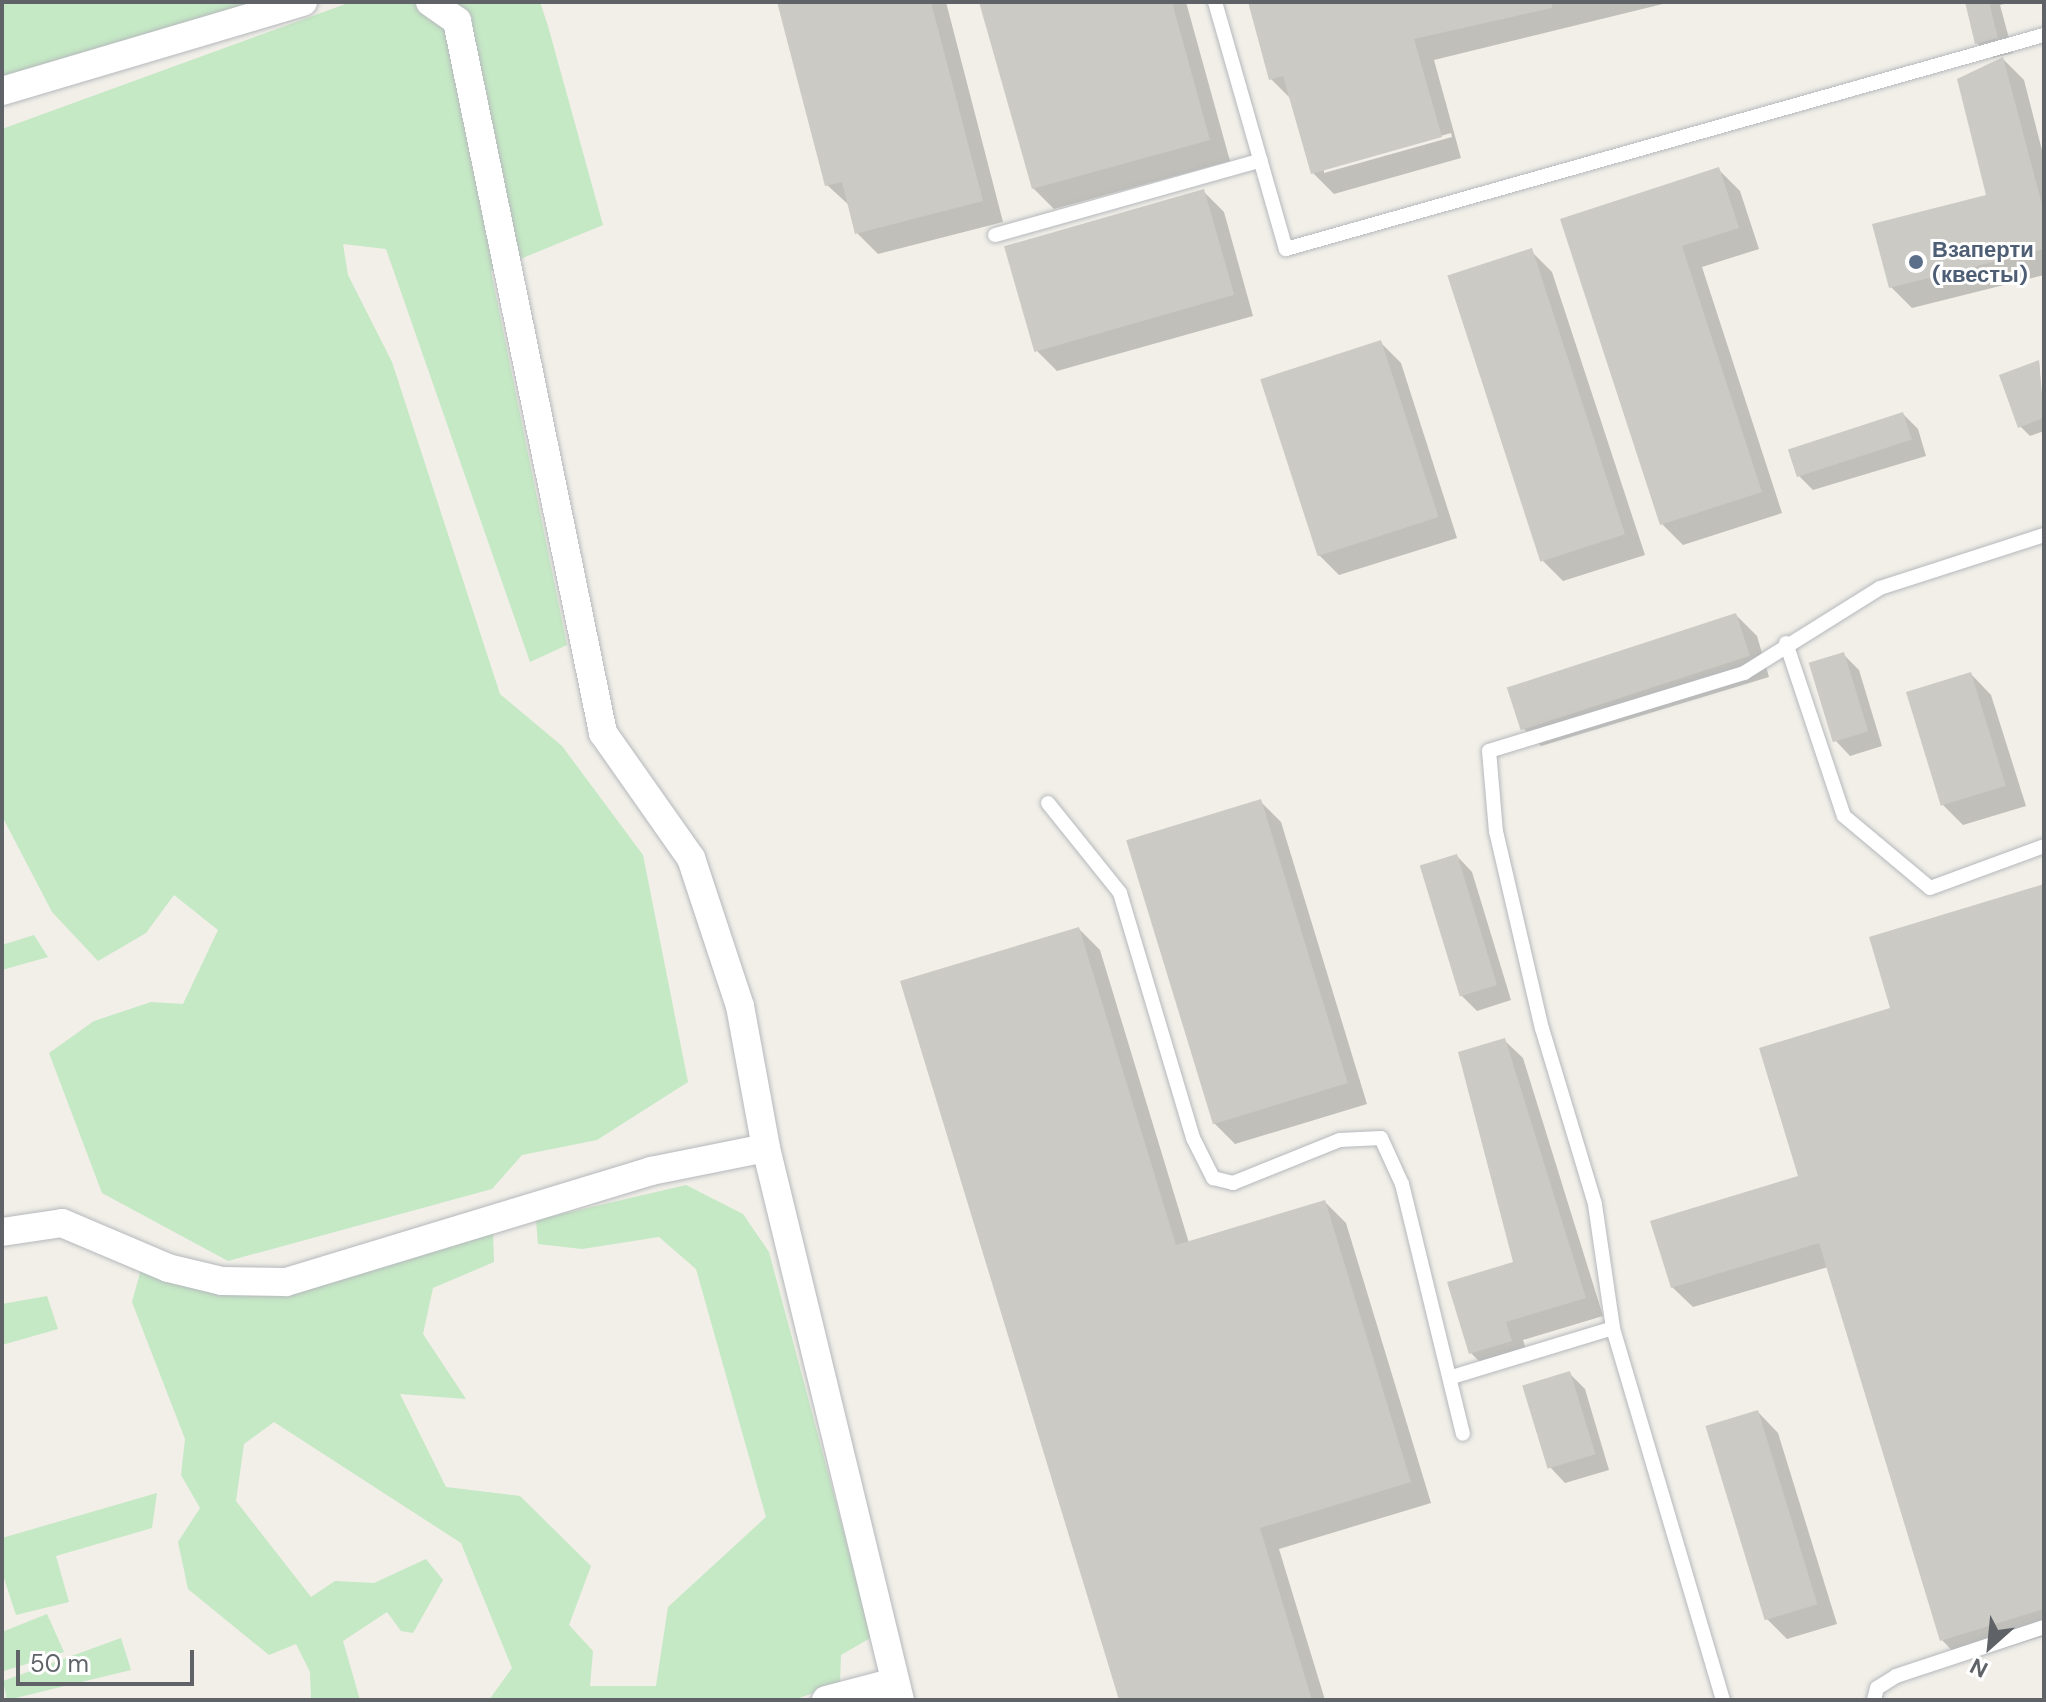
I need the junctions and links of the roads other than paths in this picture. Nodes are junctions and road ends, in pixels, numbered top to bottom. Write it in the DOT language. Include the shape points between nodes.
graph roads {
  1 [pos="303,2"];
  2 [pos="430,2"];
  3 [pos="1215,2"];
  4 [pos="2044,35"];
  5 [pos="2,91"];
  6 [pos="1261,160"];
  7 [pos="995,235"];
  8 [pos="2044,535"];
  9 [pos="1786,643"];
  10 [pos="1048,803"];
  11 [pos="2044,846"];
  12 [pos="766,1148"];
  13 [pos="2,1232"];
  14 [pos="1613,1328"];
  15 [pos="1452,1377"];
  16 [pos="1463,1434"];
  17 [pos="2044,1627"];
  18 [pos="897,1691"];
  19 [pos="826,1700"];
  20 [pos="1723,1700"];
  21 [pos="1874,1700"];
  1 -- 5 [label="street"];
  2 -- 12 [label="street" via="457,21 603,733 691,858 740,1006"];
  3 -- 6 [label="lane"];
  4 -- 6 [label="lane" via="1286,249"];
  6 -- 7 [label="lane"];
  8 -- 9 [label="lane" via="1880,588"];
  9 -- 11 [label="lane" via="1844,816 1930,888"];
  9 -- 14 [label="lane" via="1744,673 1489,751 1496,832 1542,1029 1595,1204"];
  10 -- 15 [label="lane" via="1120,893 1193,1138 1213,1178 1233,1183 1340,1140 1381,1138 1402,1184"];
  12 -- 13 [label="street" via="651,1171 286,1282 222,1281 168,1268 62,1223"];
  12 -- 18 [label="street"];
  14 -- 15 [label="lane"];
  14 -- 20 [label="lane"];
  15 -- 16 [label="lane"];
  17 -- 21 [label="lane" via="1896,1676 1877,1688"];
  18 -- 19 [label="street"];
}
